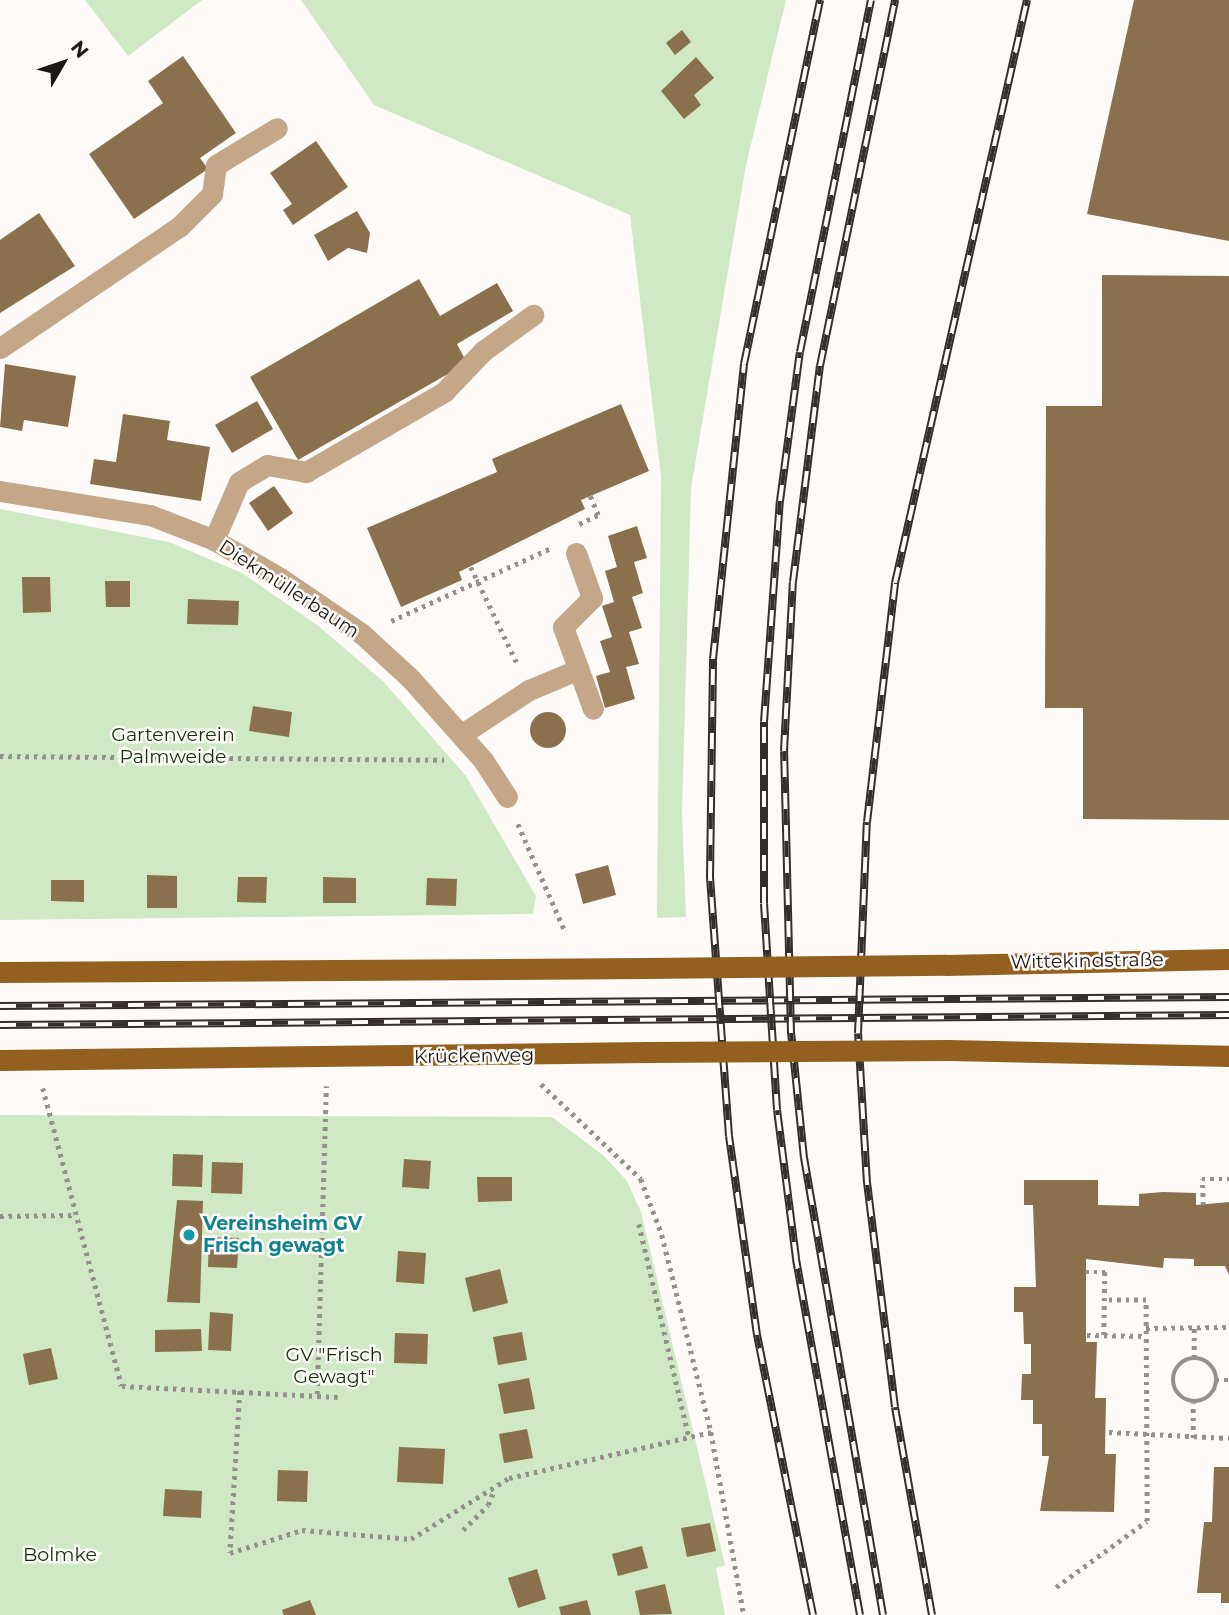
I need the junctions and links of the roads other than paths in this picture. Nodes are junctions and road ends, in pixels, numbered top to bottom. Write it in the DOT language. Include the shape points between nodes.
graph roads {
  1 [pos="276,128"];
  2 [pos="533,315"];
  3 [pos="0,348"];
  4 [pos="0,491"];
  5 [pos="214,540"];
  6 [pos="576,553"];
  7 [pos="579,670"];
  8 [pos="593,709"];
  9 [pos="462,734"];
  10 [pos="507,797"];
  11 [pos="1229,959"];
  12 [pos="0,972"];
  13 [pos="1229,1056"];
  14 [pos="0,1060"];
  1 -- 3 [label="street" via="216,166 212,194 179,227"];
  2 -- 5 [label="street" via="483,351 444,392 306,472 267,465 239,482"];
  4 -- 5 [label="street, Diekmüllerbaum" via="150,515"];
  5 -- 9 [label="street, Diekmüllerbaum" via="362,634"];
  6 -- 7 [label="street" via="592,598 563,627"];
  7 -- 8 [label="street"];
  7 -- 9 [label="street" via="529,690"];
  9 -- 10 [label="street, Diekmüllerbaum"];
  11 -- 12 [label="main road, Wittekindstraße, bridge"];
  13 -- 14 [label="main road, Krückenweg, bridge" via="948,1050"];
}
